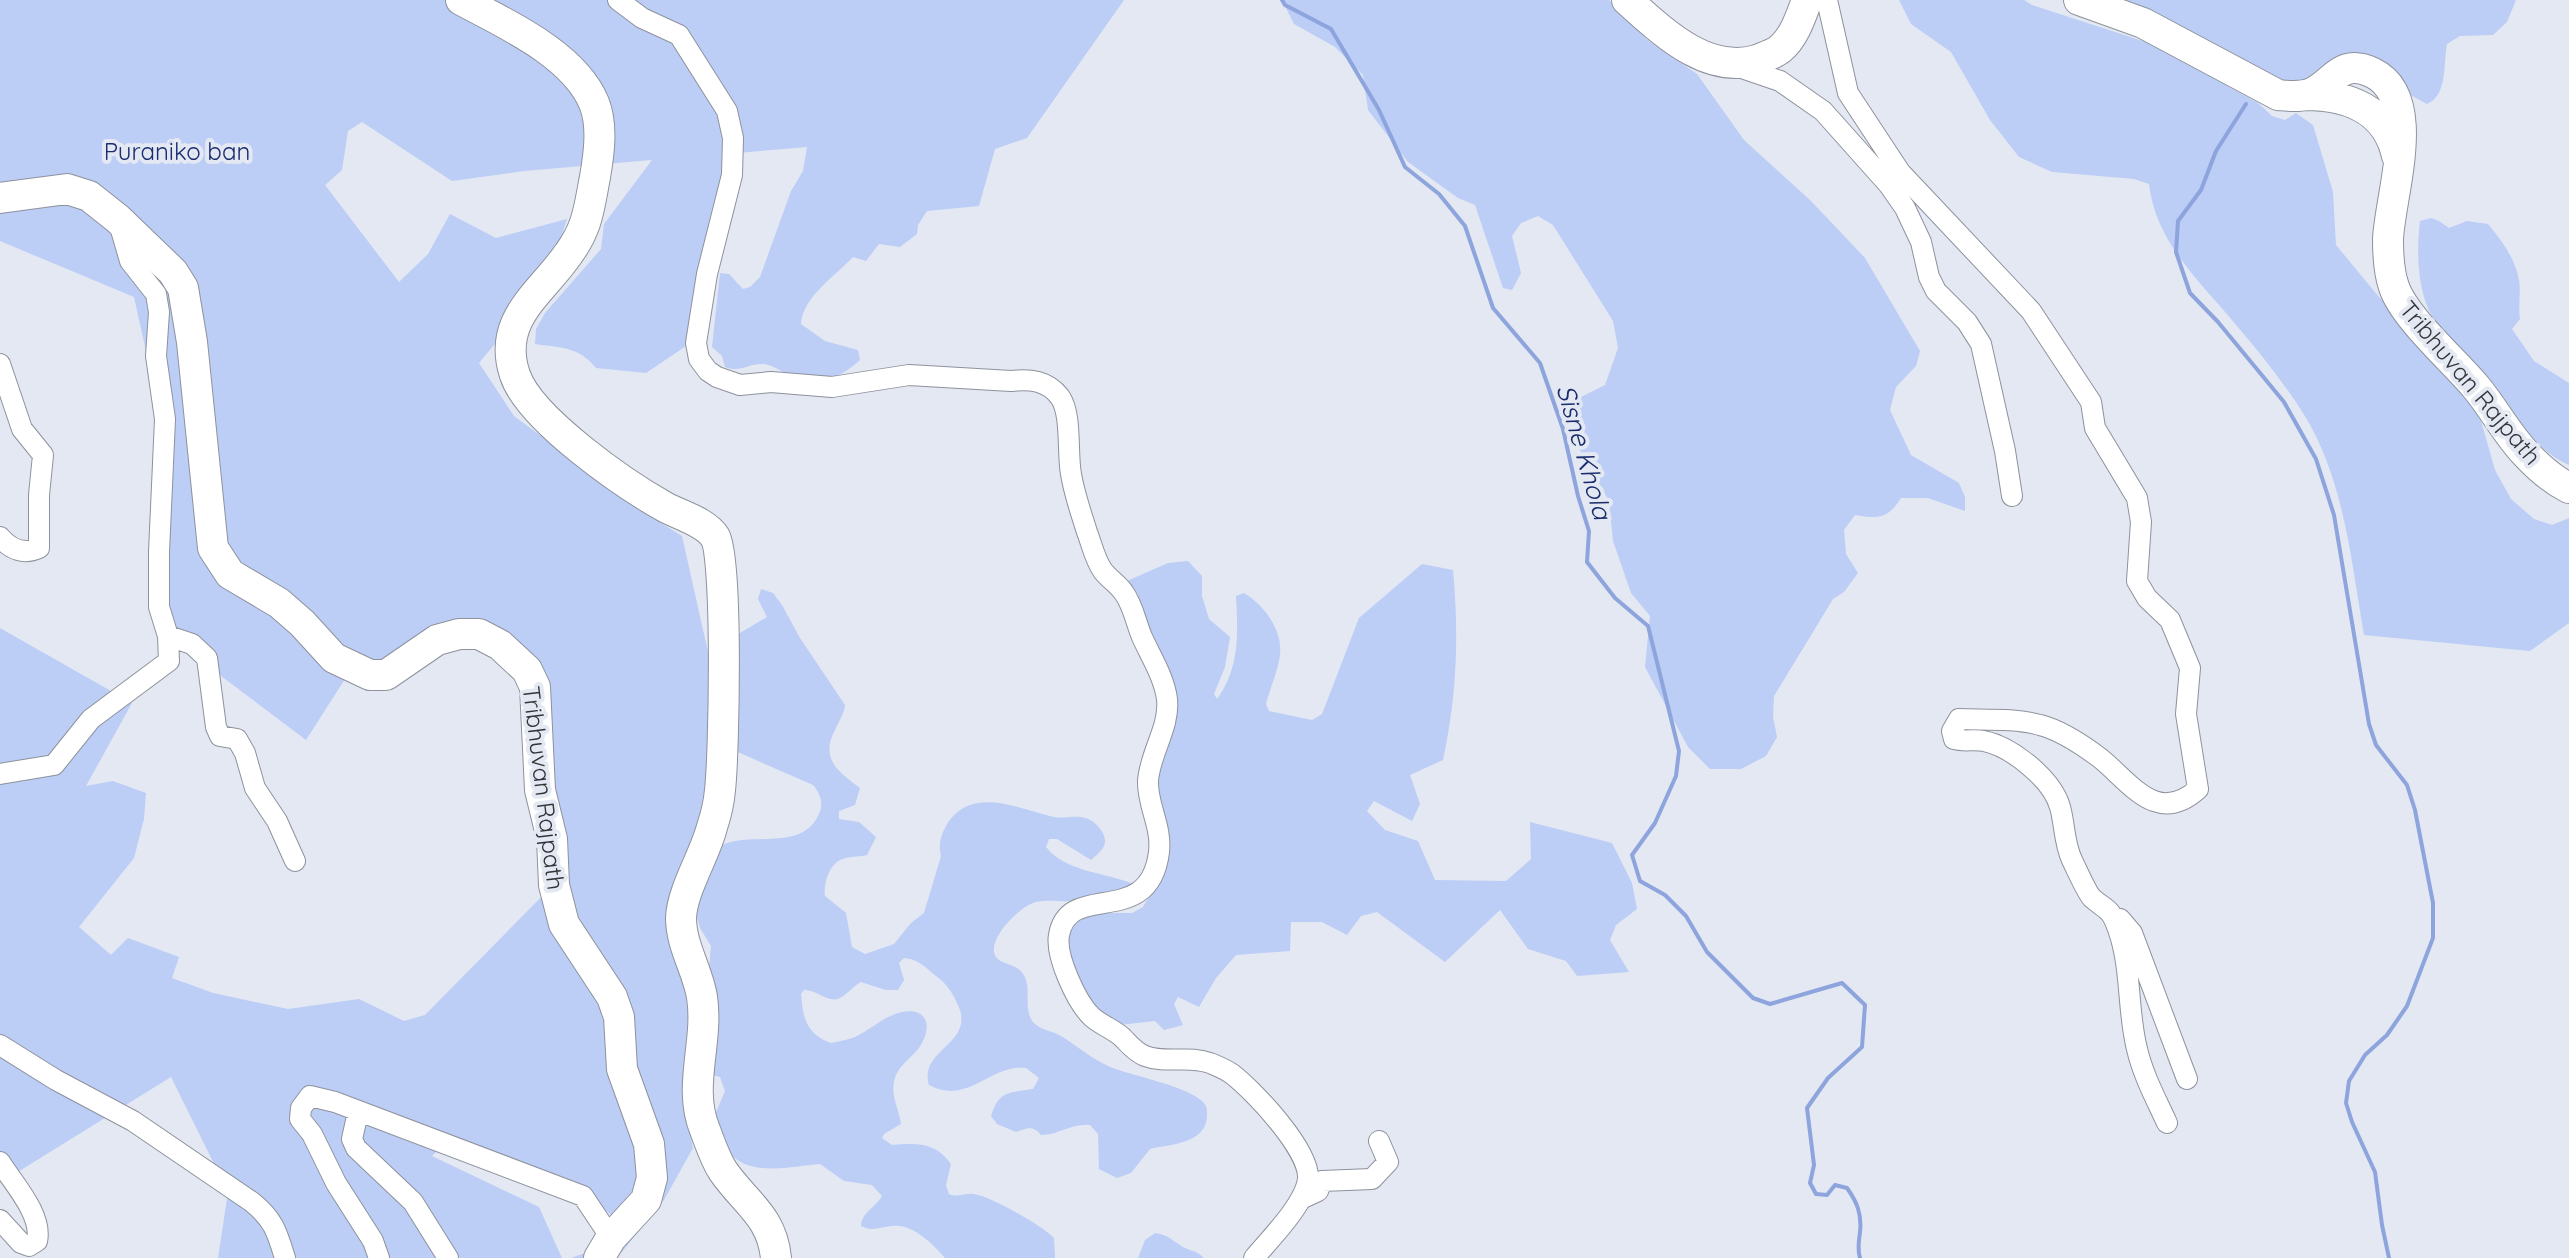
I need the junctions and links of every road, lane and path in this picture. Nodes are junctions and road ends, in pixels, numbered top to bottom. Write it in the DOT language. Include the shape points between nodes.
graph roads {
  1 [pos="461,0"];
  2 [pos="618,0"];
  3 [pos="1627,0"];
  4 [pos="1807,0"];
  5 [pos="1827,0"];
  6 [pos="2079,0"];
  7 [pos="1723,64"];
  8 [pos="1894,178"];
  9 [pos="0,198"];
  10 [pos="118,219"];
  11 [pos="0,364"];
  12 [pos="2569,488"];
  13 [pos="2012,496"];
  14 [pos="0,537"];
  15 [pos="168,636"];
  16 [pos="0,774"];
  17 [pos="295,861"];
  18 [pos="2111,911"];
  19 [pos="0,1045"];
  20 [pos="2187,1079"];
  21 [pos="358,1112"];
  22 [pos="2167,1123"];
  23 [pos="1379,1141"];
  24 [pos="0,1162"];
  25 [pos="1299,1199"];
  26 [pos="0,1220"];
  27 [pos="605,1248"];
  28 [pos="285,1258"];
  29 [pos="379,1258"];
  30 [pos="448,1258"];
  31 [pos="776,1258"];
  32 [pos="1254,1258"];
  1 -- 31 [label="highway" via="553,52 594,103 599,134 586,228 517,319 510,356 516,379 569,438 716,538 722,592 720,793 681,918 702,994 697,1078 702,1124 721,1169 771,1232"];
  2 -- 25 [label="street" via="679,35 727,111 732,175 696,343 708,371 740,385 832,387 909,375 1028,379 1048,385 1061,398 1070,473 1095,553 1103,571 1124,593 1167,699 1148,778 1159,852 1150,878 1138,894 1076,908 1058,937 1059,951 1088,1013 1137,1052 1155,1059 1198,1059 1243,1084 1298,1147 1308,1182"];
  3 -- 7 [label="highway" via="1689,48"];
  4 -- 7 [label="highway" via="1780,49 1757,60"];
  5 -- 8 [label="street" via="1848,93"];
  6 -- 12 [label="highway, Tribhuvan Rajpath" via="2143,23 2278,95 2315,92 2347,69 2377,75 2398,102 2398,161 2388,239 2396,292 2525,453"];
  7 -- 8 [label="street" via="1780,81 1823,111"];
  8 -- 13 [label="street" via="1936,291 1981,344"];
  8 -- 18 [label="street" via="2019,296 2091,402 2095,428 2137,498 2137,581 2170,620 2190,668 2186,714 2198,789 2169,805 2141,795 2098,757 2040,725 1959,719 1952,731 1954,739 1982,741 2016,756 2055,793 2071,858 2090,896"];
  9 -- 10 [label="highway, Tribhuvan Rajpath" via="67,189 89,196"];
  10 -- 15 [label="street" via="130,261 156,294 159,312 156,356 165,419 159,607"];
  10 -- 27 [label="highway, Tribhuvan Rajpath" via="183,288 213,548 230,574 279,603 334,658 370,675 386,675 437,640 459,634 479,634 500,645 527,670 535,687 540,790 564,924 612,997 619,1017 622,1069 649,1144 652,1178 646,1200"];
  11 -- 14 [label="street" via="22,429 43,455 39,548 17,550"];
  15 -- 16 [label="street" via="169,661 91,719 54,765"];
  15 -- 17 [label="street" via="192,644 207,658 216,727 220,736 237,739 255,788"];
  18 -- 20 [label="street" via="2132,933"];
  18 -- 22 [label="street" via="2126,963 2137,1049"];
  19 -- 28 [label="street" via="133,1121 252,1202 267,1214"];
  21 -- 27 [label="street" via="583,1196"];
  21 -- 29 [label="street" via="310,1096 300,1119"];
  21 -- 30 [label="street" via="352,1139 356,1148 413,1202"];
  23 -- 25 [label="street" via="1388,1162 1372,1179 1322,1181 1318,1191"];
  24 -- 26 [label="street" via="31,1210 37,1241 21,1243"];
  25 -- 32 [label="street"];
}
